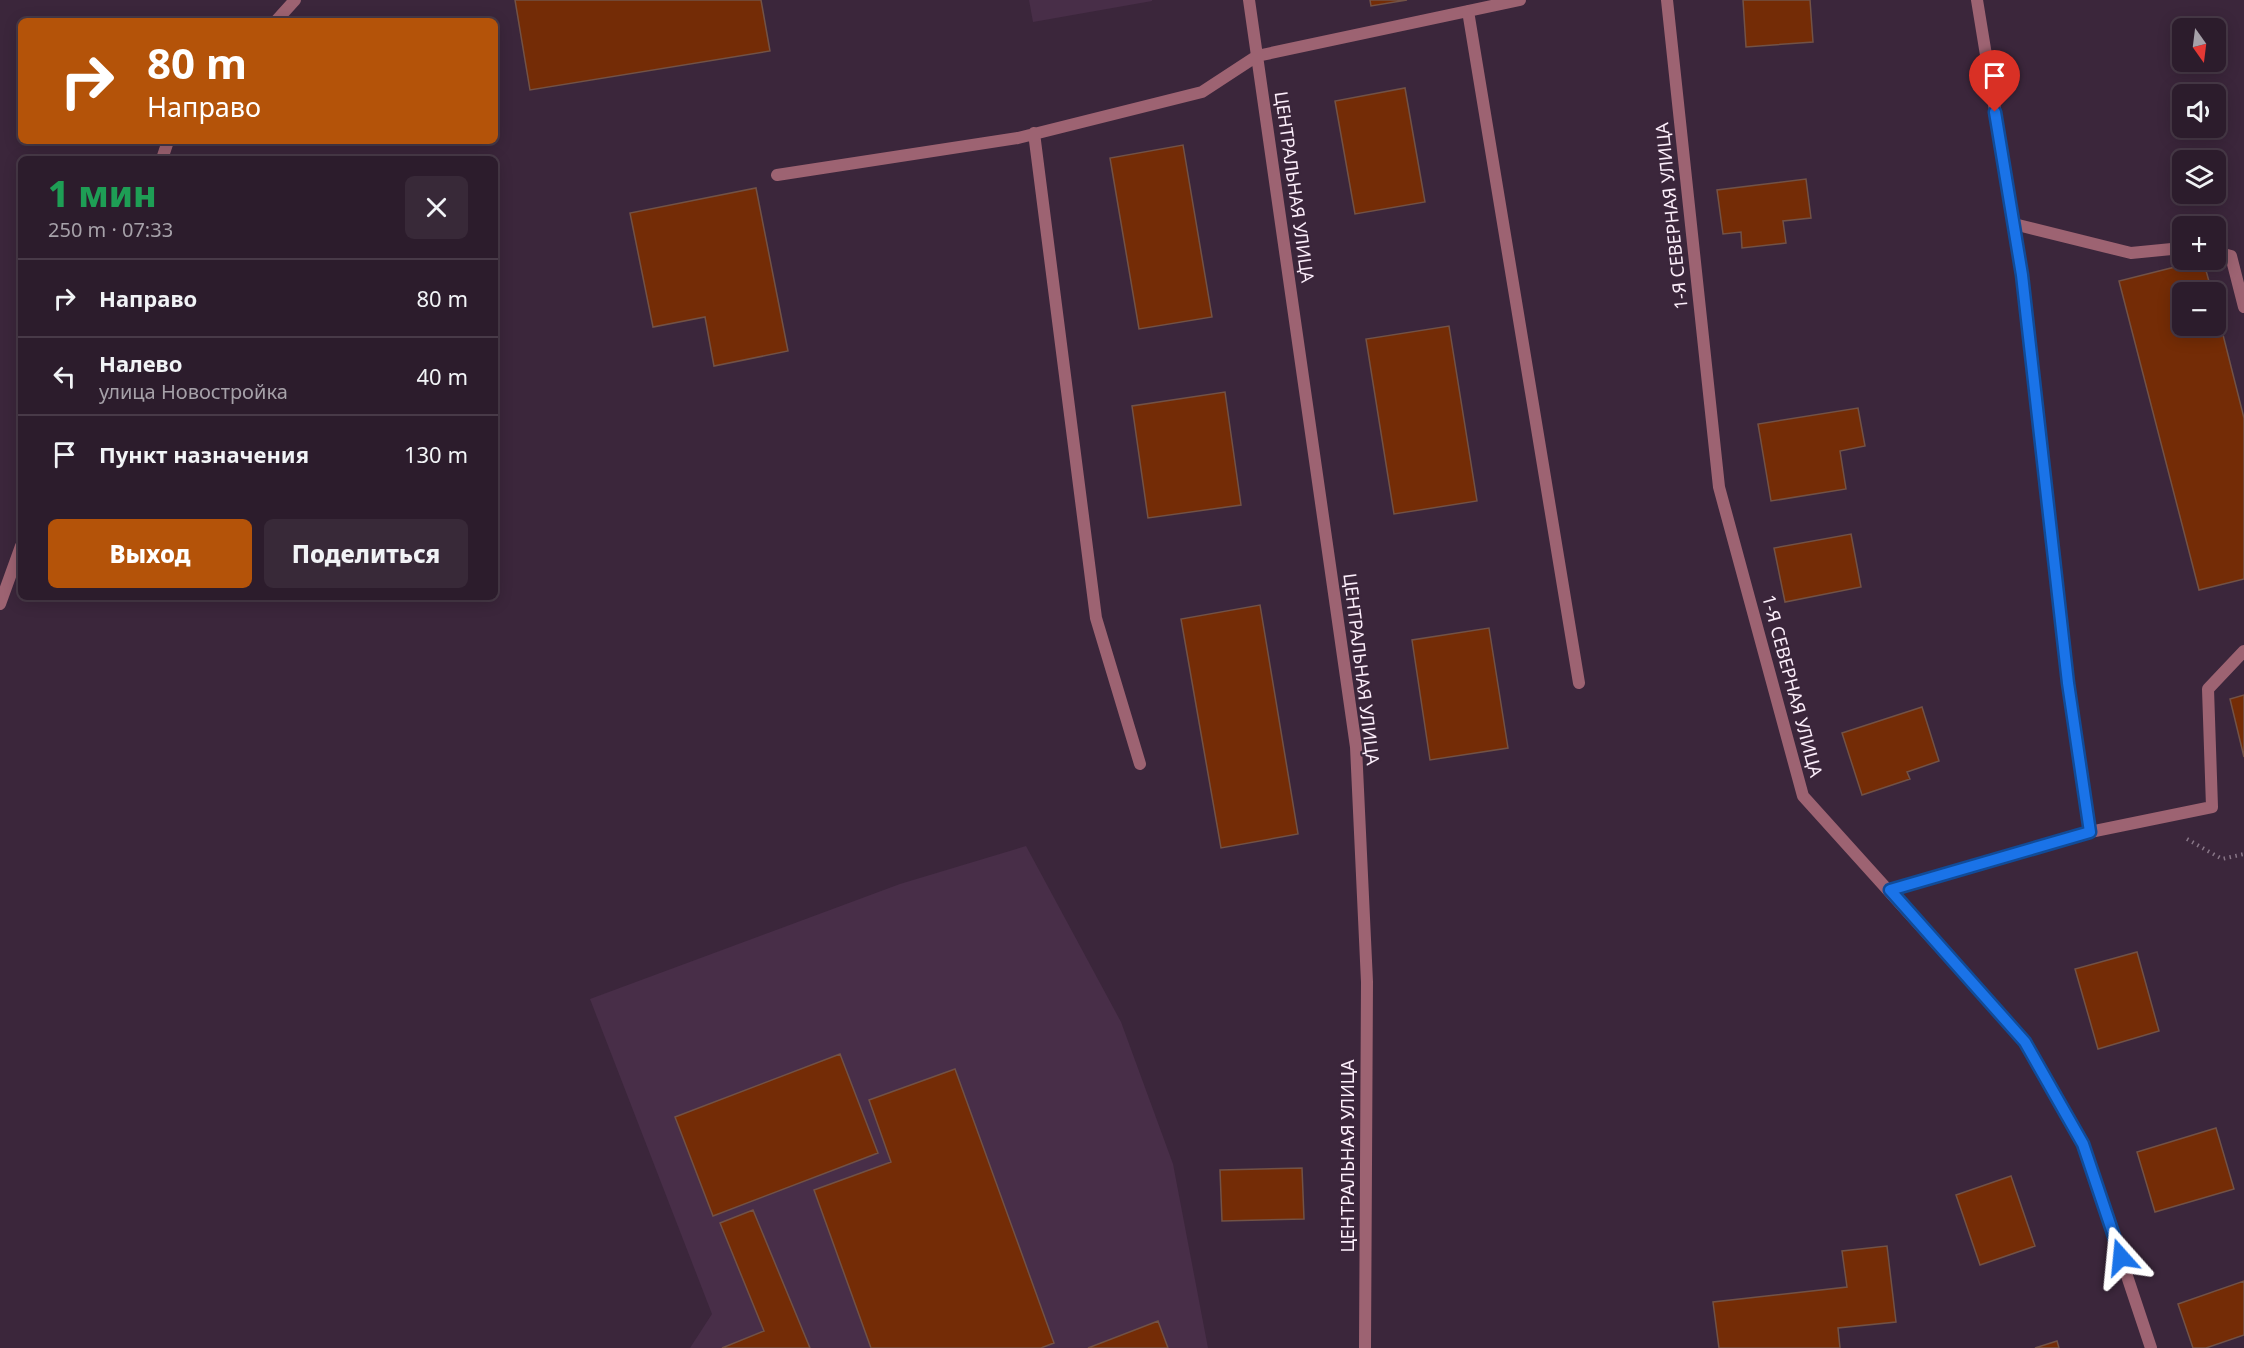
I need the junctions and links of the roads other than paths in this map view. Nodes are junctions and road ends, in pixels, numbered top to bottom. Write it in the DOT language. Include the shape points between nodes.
graph roads {
  1 [pos="296,0"];
  2 [pos="1249,0"];
  3 [pos="1520,0"];
  4 [pos="1666,0"];
  5 [pos="1977,0"];
  6 [pos="1468,11"];
  7 [pos="279,18"];
  8 [pos="1257,56"];
  9 [pos="1034,134"];
  10 [pos="777,176"];
  11 [pos="2014,224"];
  12 [pos="2172,249"];
  13 [pos="2226,255"];
  14 [pos="2244,307"];
  15 [pos="18,554"];
  16 [pos="0,604"];
  17 [pos="2244,651"];
  18 [pos="1579,683"];
  19 [pos="1140,764"];
  20 [pos="2090,832"];
  21 [pos="1890,890"];
  22 [pos="1365,1348"];
  23 [pos="2151,1348"];
  1 -- 7 [label="street"];
  2 -- 8 [label="street, ЦЕНТРАЛЬНАЯ УЛИЦА"];
  3 -- 6 [label="street"];
  4 -- 21 [label="street, 1-Я СЕВЕРНАЯ УЛИЦА" via="1719,487 1803,796"];
  5 -- 11 [label="street"];
  6 -- 8 [label="street"];
  6 -- 18 [label="street"];
  8 -- 9 [label="street" via="1202,92"];
  8 -- 22 [label="street, ЦЕНТРАЛЬНАЯ УЛИЦА" via="1356,747 1367,982"];
  9 -- 10 [label="street"];
  9 -- 19 [label="street" via="1096,618"];
  11 -- 12 [label="street" via="2131,253"];
  11 -- 20 [label="street" via="2068,683"];
  13 -- 14 [label="street" via="2231,256"];
  15 -- 16 [label="street"];
  17 -- 20 [label="street" via="2208,689 2212,807"];
  20 -- 21 [label="street"];
  21 -- 23 [label="street, 1-Я СЕВЕРНАЯ УЛИЦА" via="2025,1042 2043,1072 2083,1144"];
}
